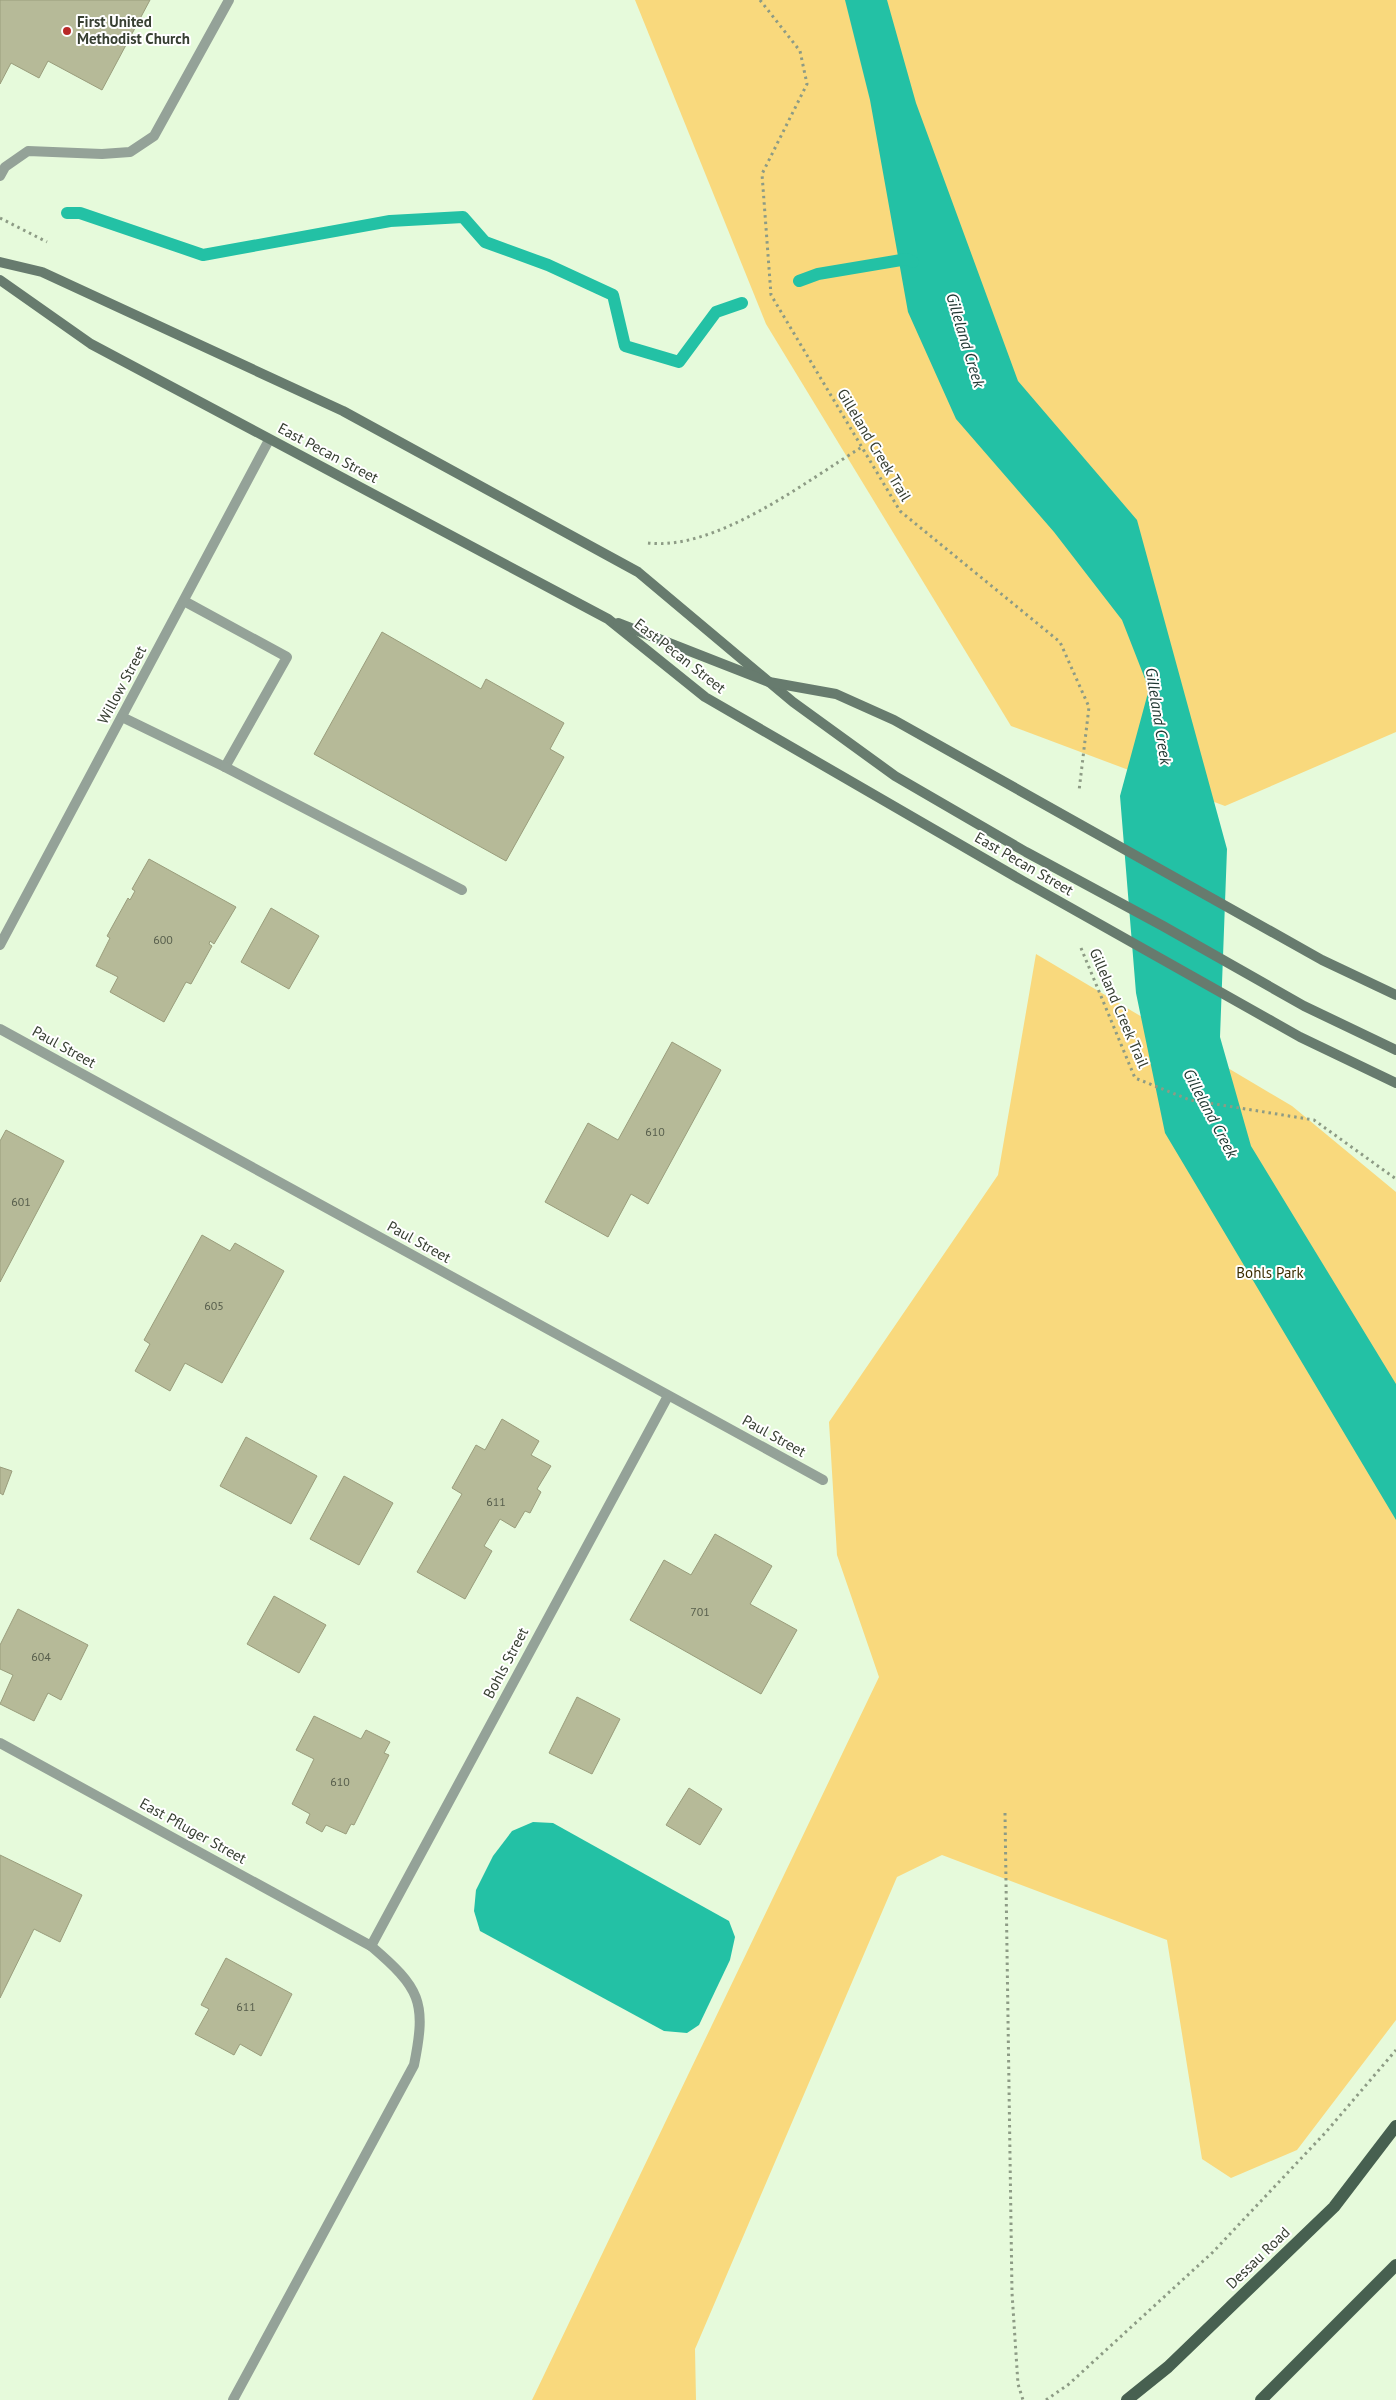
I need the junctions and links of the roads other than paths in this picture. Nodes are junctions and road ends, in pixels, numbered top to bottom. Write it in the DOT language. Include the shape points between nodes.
graph roads {
  1 [pos="229,0"];
  2 [pos="0,176"];
  3 [pos="0,262"];
  4 [pos="0,280"];
  5 [pos="269,440"];
  6 [pos="184,601"];
  7 [pos="608,619"];
  8 [pos="769,682"];
  9 [pos="122,717"];
  10 [pos="226,767"];
  11 [pos="462,890"];
  12 [pos="0,945"];
  13 [pos="1396,995"];
  14 [pos="0,1029"];
  15 [pos="1396,1050"];
  16 [pos="1396,1083"];
  17 [pos="668,1396"];
  18 [pos="823,1480"];
  19 [pos="0,1743"];
  20 [pos="371,1946"];
  21 [pos="1396,2126"];
  22 [pos="1396,2264"];
  23 [pos="234,2400"];
  24 [pos="1127,2400"];
  25 [pos="1261,2400"];
  1 -- 2 [label="street" via="154,136 130,152 28,151 5,166"];
  3 -- 8 [label="main road, East Pecan Street" via="42,272 342,411 638,572"];
  4 -- 5 [label="main road, East Pecan Street" via="91,344"];
  5 -- 6 [label="street, Willow Street"];
  5 -- 7 [label="main road, East Pecan Street"];
  6 -- 9 [label="street, Willow Street"];
  6 -- 10 [label="street" via="287,657"];
  7 -- 8 [label="main road"];
  7 -- 16 [label="main road, East Pecan Street" via="705,697 1023,882 1300,1037"];
  8 -- 13 [label="main road" via="836,694 894,720 1322,960"];
  8 -- 15 [label="main road, East Pecan Street" via="895,776 1304,1006"];
  9 -- 10 [label="street"];
  9 -- 12 [label="street, Willow Street"];
  10 -- 11 [label="street"];
  14 -- 17 [label="street, Paul Street"];
  17 -- 18 [label="street, Paul Street"];
  17 -- 20 [label="street, Bohls Street"];
  19 -- 20 [label="street, East Pfluger Street"];
  20 -- 23 [label="street, East Pfluger Street" via="401,1972 419,2002 421,2031 414,2065"];
  21 -- 24 [label="main road, Dessau Road" via="1334,2207 1168,2367"];
  22 -- 25 [label="main road"];
}
